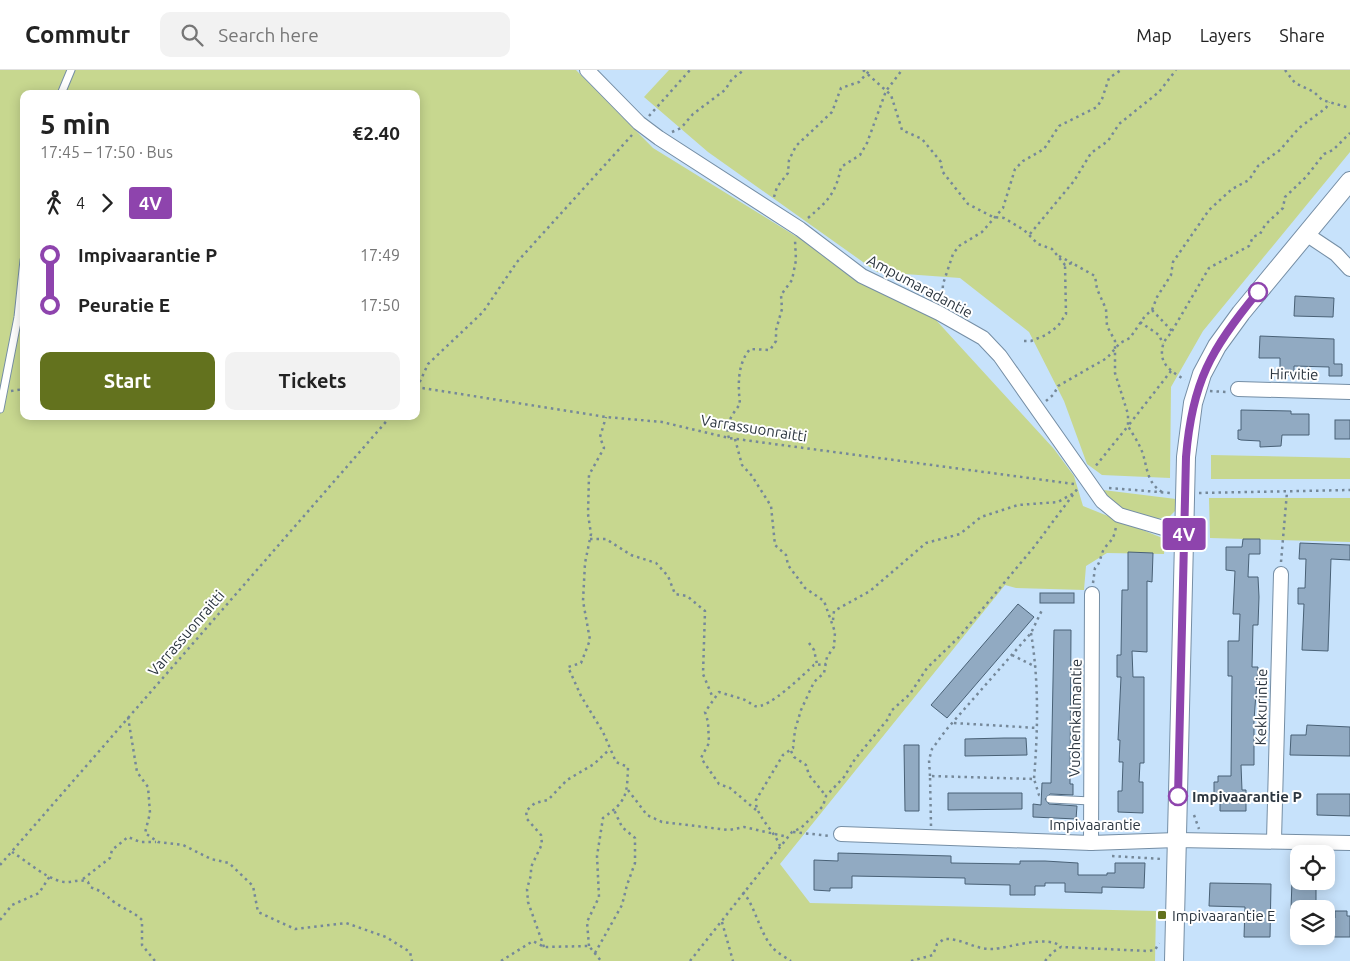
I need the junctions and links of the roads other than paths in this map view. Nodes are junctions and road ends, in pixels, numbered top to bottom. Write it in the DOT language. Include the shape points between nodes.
graph roads {
  1 [pos="71,70"];
  2 [pos="587,70"];
  3 [pos="63,90"];
  4 [pos="1350,181"];
  5 [pos="1306,234"];
  6 [pos="1350,269"];
  7 [pos="20,297"];
  8 [pos="1238,389"];
  9 [pos="1350,392"];
  10 [pos="0,409"];
  11 [pos="1184,534"];
  12 [pos="1280,574"];
  13 [pos="1092,594"];
  14 [pos="1050,799"];
  15 [pos="1091,801"];
  16 [pos="841,834"];
  17 [pos="1177,840"];
  18 [pos="1274,840"];
  19 [pos="1091,843"];
  20 [pos="1350,843"];
  21 [pos="1174,961"];
  1 -- 3 [label="lane"];
  2 -- 11 [label="street, Ampumaradantie" via="641,125 771,209 862,276 983,338 1000,356 1085,483 1102,501 1119,515"];
  4 -- 5 [label="street"];
  5 -- 6 [label="street" via="1336,254"];
  5 -- 11 [label="street" via="1227,331 1208,363 1204,386 1188,432"];
  7 -- 10 [label="lane"];
  8 -- 9 [label="street, Hirvitie"];
  11 -- 17 [label="street"];
  12 -- 18 [label="street, Kekkurintie"];
  13 -- 15 [label="street, Vuohenkalmantie"];
  14 -- 15 [label="lane"];
  15 -- 19 [label="street, Vuohenkalmantie"];
  16 -- 19 [label="street, Impivaarantie"];
  17 -- 18 [label="street, Impivaarantie"];
  17 -- 19 [label="street, Impivaarantie"];
  17 -- 21 [label="street"];
  18 -- 20 [label="street, Impivaarantie"];
}
